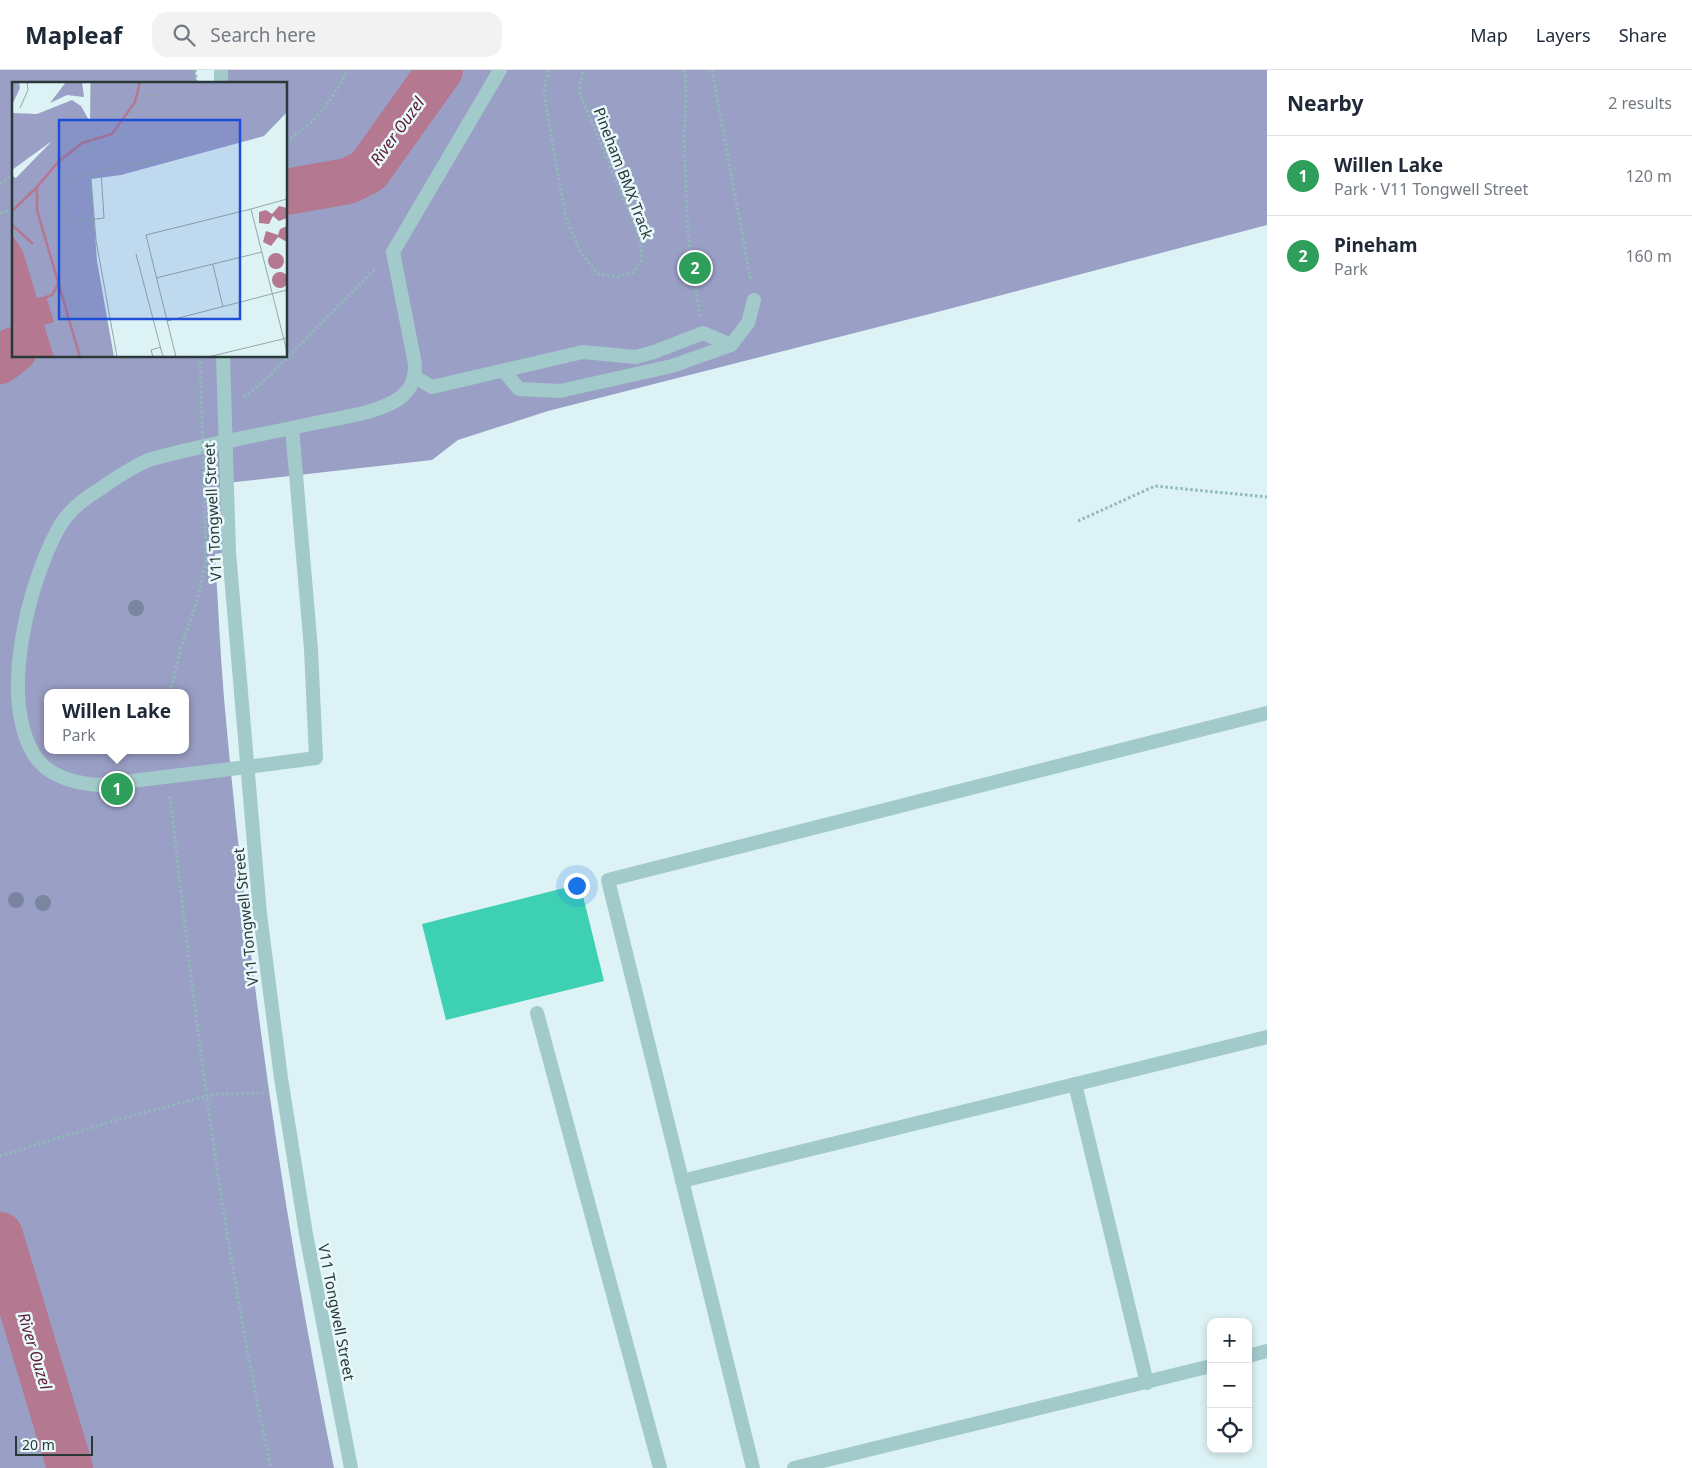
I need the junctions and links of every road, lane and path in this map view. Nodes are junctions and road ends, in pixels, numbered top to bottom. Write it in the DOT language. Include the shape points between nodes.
graph roads {
  1 [pos="348,70"];
  2 [pos="500,70"];
  3 [pos="549,70"];
  4 [pos="583,70"];
  5 [pos="685,70"];
  6 [pos="712,70"];
  7 [pos="288,140"];
  8 [pos="12,176"];
  9 [pos="0,184"];
  10 [pos="393,252"];
  11 [pos="754,300"];
  12 [pos="702,333"];
  13 [pos="731,346"];
  14 [pos="288,357"];
  15 [pos="200,358"];
  16 [pos="223,358"];
  17 [pos="287,358"];
  18 [pos="504,371"];
  19 [pos="415,377"];
  20 [pos="239,401"];
  21 [pos="210,422"];
  22 [pos="292,428"];
  23 [pos="195,432"];
  24 [pos="1267,497"];
  25 [pos="1078,521"];
  26 [pos="171,689"];
  27 [pos="1267,713"];
  28 [pos="247,768"];
  29 [pos="168,778"];
  30 [pos="538,1013"];
  31 [pos="1267,1037"];
  32 [pos="1075,1084"];
  33 [pos="283,1094"];
  34 [pos="207,1096"];
  35 [pos="0,1156"];
  36 [pos="682,1181"];
  37 [pos="1267,1351"];
  38 [pos="1252,1355"];
  39 [pos="1207,1367"];
  40 [pos="1147,1383"];
  41 [pos="270,1468"];
  42 [pos="351,1468"];
  43 [pos="660,1468"];
  44 [pos="753,1468"];
  45 [pos="794,1468"];
  1 -- 7 [label="path" via="332,100 313,121"];
  2 -- 10 [label="street"];
  3 -- 4 [label="path, Pineham BMX Track" via="544,89 566,219 581,253 598,274 618,277 634,272 642,259 640,238 579,91"];
  5 -- 12 [label="path" via="688,234"];
  6 -- 11 [label="path"];
  8 -- 9 [label="path"];
  10 -- 14 [label="path"];
  10 -- 19 [label="street"];
  11 -- 13 [label="street" via="748,323"];
  12 -- 13 [label="street"];
  12 -- 18 [label="street" via="636,357 584,352"];
  13 -- 18 [label="street" via="672,366 560,391 519,389"];
  15 -- 26 [label="path, bridge" via="206,560"];
  16 -- 28 [label="street, V11 Tongwell Street, bridge" via="229,552"];
  17 -- 20 [label="path"];
  18 -- 19 [label="street" via="432,387"];
  19 -- 22 [label="street" via="400,397 384,407"];
  21 -- 23 [label="path"];
  22 -- 28 [label="street" via="311,649 316,758"];
  22 -- 29 [label="street" via="150,459 100,488 72,511 57,530 35,584 18,655 20,715 33,755 62,778 81,783 98,785"];
  24 -- 25 [label="path" via="1156,486"];
  27 -- 36 [label="street" via="608,880"];
  28 -- 29 [label="street"];
  28 -- 33 [label="street, V11 Tongwell Street" via="260,914"];
  29 -- 34 [label="path"];
  30 -- 43 [label="street"];
  31 -- 32 [label="street"];
  32 -- 36 [label="street"];
  32 -- 40 [label="street"];
  33 -- 34 [label="path"];
  33 -- 42 [label="street, V11 Tongwell Street"];
  34 -- 35 [label="path"];
  34 -- 41 [label="path" via="224,1214"];
  36 -- 44 [label="street"];
  37 -- 38 [label="street"];
  39 -- 40 [label="street"];
  40 -- 45 [label="street"];
}
